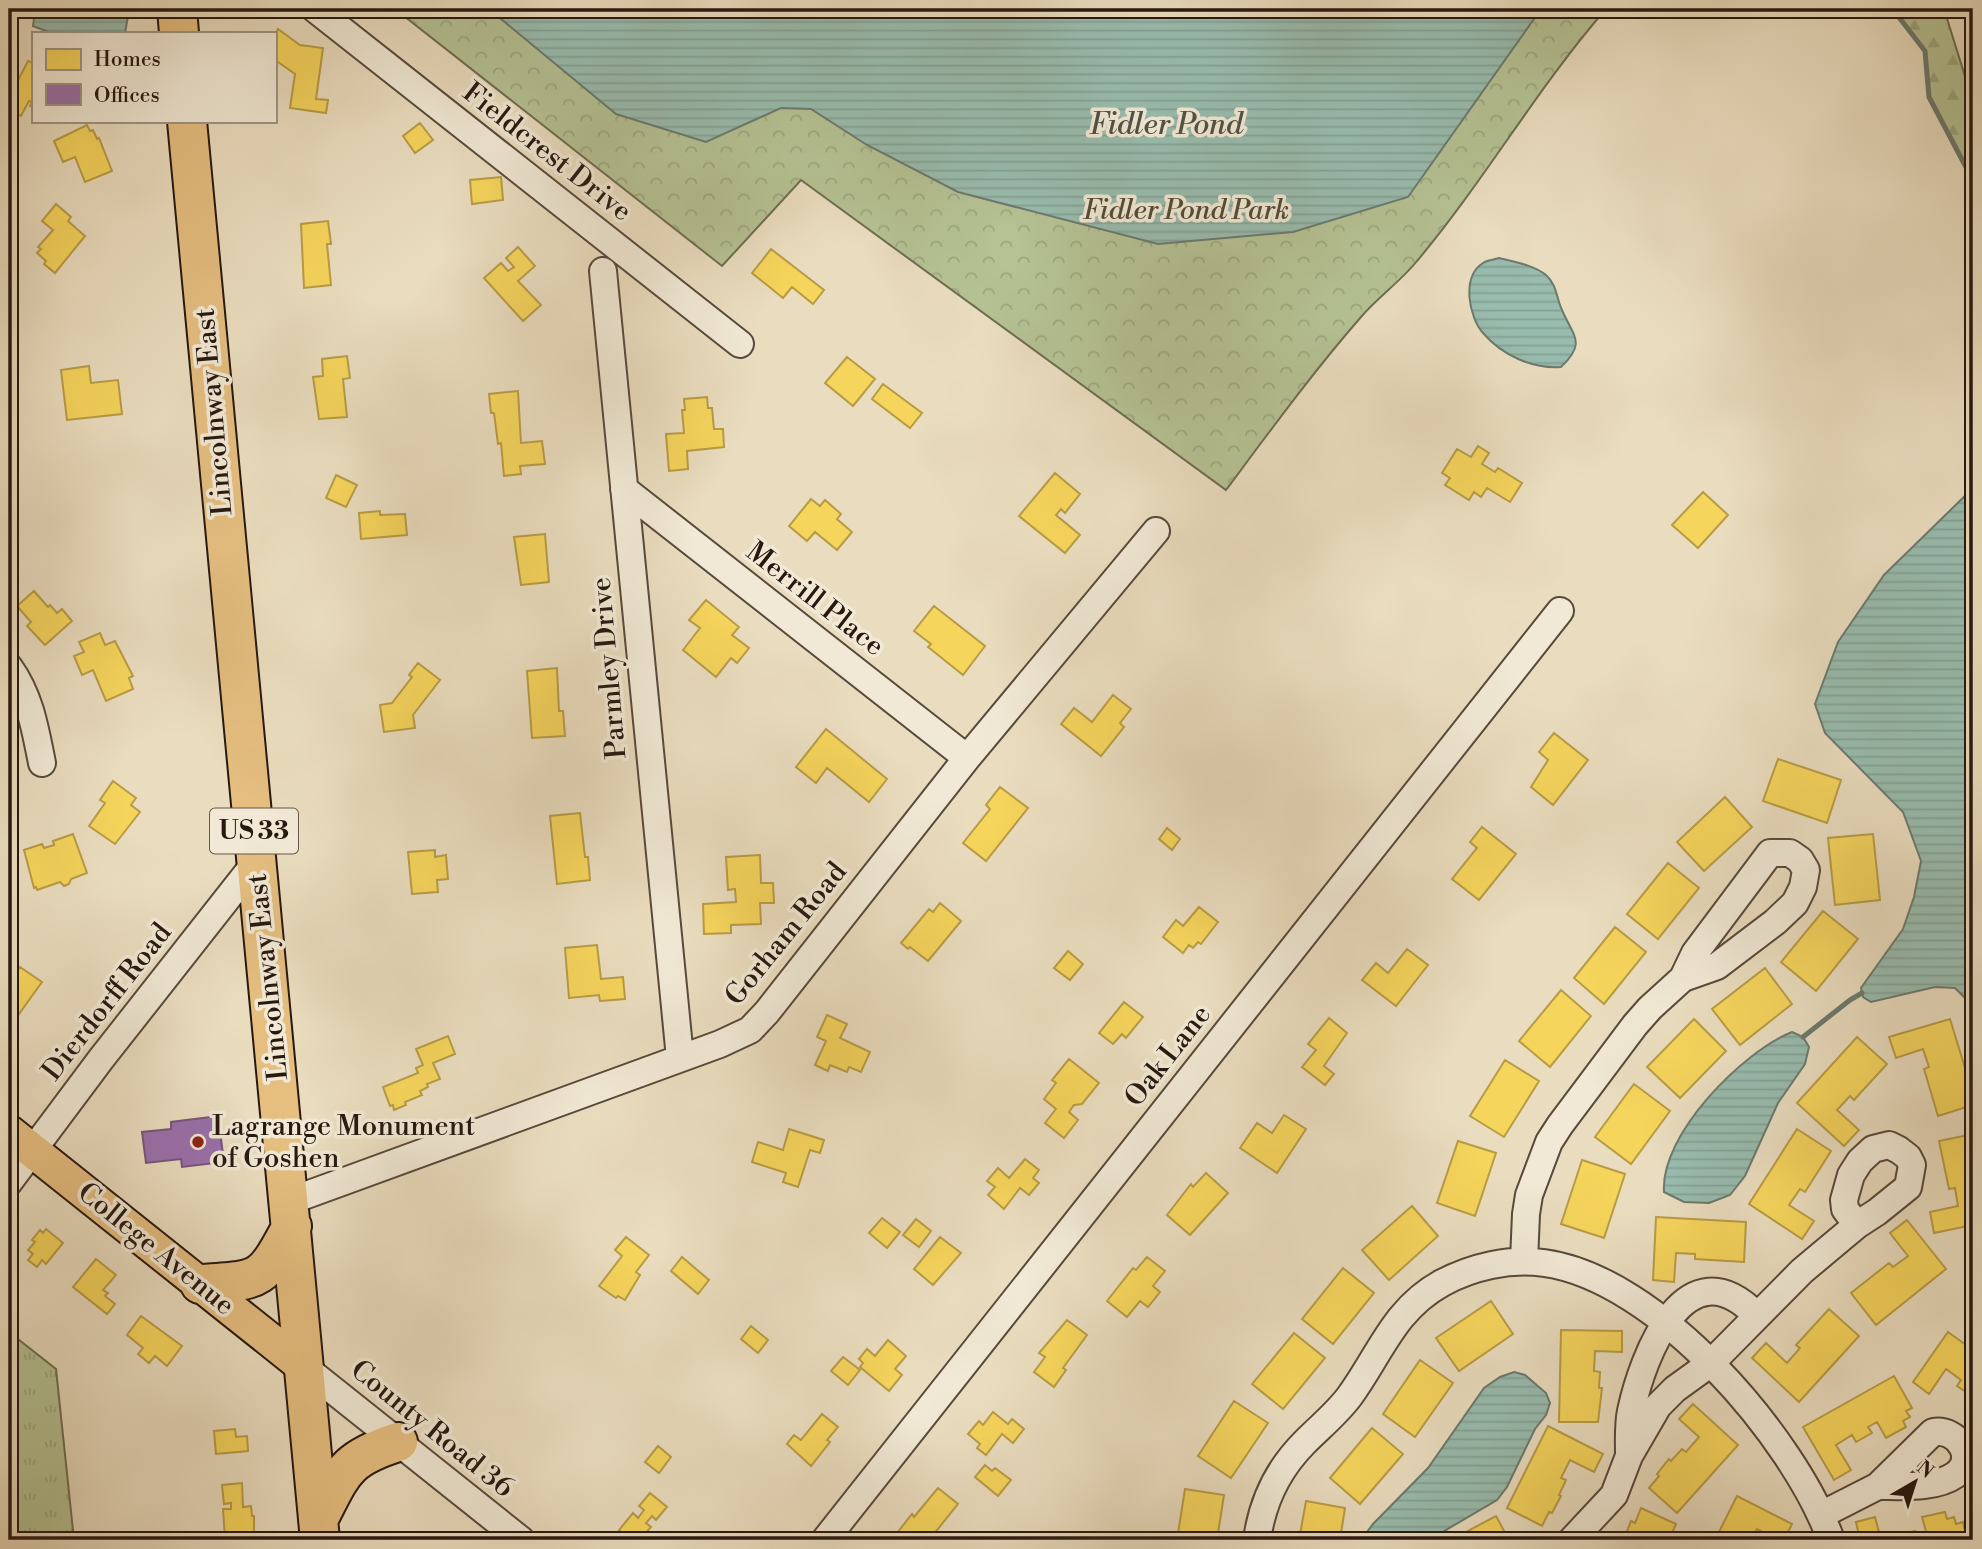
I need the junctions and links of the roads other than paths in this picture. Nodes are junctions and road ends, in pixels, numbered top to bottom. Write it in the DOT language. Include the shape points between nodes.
graph roads {
  1 [pos="177,9"];
  2 [pos="315,9"];
  3 [pos="179,32"];
  4 [pos="187,122"];
  5 [pos="603,271"];
  6 [pos="740,344"];
  7 [pos="624,489"];
  8 [pos="1156,531"];
  9 [pos="1560,611"];
  10 [pos="9,667"];
  11 [pos="967,758"];
  12 [pos="42,763"];
  13 [pos="257,862"];
  14 [pos="1683,978"];
  15 [pos="680,1058"];
  16 [pos="21,1141"];
  17 [pos="9,1182"];
  18 [pos="291,1213"];
  19 [pos="1857,1225"];
  20 [pos="1524,1261"];
  21 [pos="200,1284"];
  22 [pos="1756,1315"];
  23 [pos="1664,1323"];
  24 [pos="1711,1363"];
  25 [pos="304,1367"];
  26 [pos="398,1443"];
  27 [pos="1629,1456"];
  28 [pos="1878,1486"];
  29 [pos="1821,1515"];
  30 [pos="319,1530"];
  31 [pos="521,1540"];
  32 [pos="825,1540"];
  33 [pos="1257,1540"];
  34 [pos="1572,1540"];
  35 [pos="1831,1540"];
  1 -- 3 [label="highway"];
  2 -- 6 [label="street, Fieldcrest Drive"];
  4 -- 13 [label="highway, Lincolnway East / US 33"];
  5 -- 7 [label="street, Parmley Drive"];
  7 -- 11 [label="street, Merrill Place"];
  7 -- 15 [label="street, Parmley Drive"];
  8 -- 11 [label="street, Gorham Road"];
  9 -- 32 [label="street, Oak Lane"];
  10 -- 12 [label="street" via="32,712"];
  11 -- 15 [label="street, Gorham Road" via="759,1021 736,1038"];
  13 -- 16 [label="street, Dierdorff Road" via="101,1059"];
  13 -- 18 [label="highway, Lincolnway East / US 33"];
  14 -- 14 [label="street" via="1717,966 1795,903 1805,870 1800,860 1790,853 1770,853 1695,953"];
  14 -- 20 [label="street" via="1635,1025 1549,1142 1526,1214"];
  15 -- 18 [label="street, Gorham Road"];
  16 -- 17 [label="street, Dierdorff Road"];
  16 -- 21 [label="main road, College Avenue"];
  18 -- 21 [label="highway" via="274,1260 261,1274 248,1280"];
  18 -- 25 [label="highway, Lincolnway East / US 33"];
  19 -- 22 [label="street"];
  20 -- 23 [label="street" via="1583,1273"];
  20 -- 33 [label="street" via="1459,1275 1405,1312 1345,1402 1280,1472 1264,1507"];
  21 -- 25 [label="main road, College Avenue"];
  22 -- 23 [label="street" via="1735,1298 1705,1292 1684,1303"];
  22 -- 24 [label="street"];
  23 -- 24 [label="street"];
  23 -- 27 [label="street" via="1630,1415"];
  24 -- 27 [label="street" via="1658,1406"];
  24 -- 29 [label="street" via="1774,1436"];
  25 -- 26 [label="street, County Road 36"];
  25 -- 30 [label="highway, Lincolnway East / US 33"];
  26 -- 30 [label="highway" via="355,1460 342,1475"];
  26 -- 31 [label="street, County Road 36"];
  27 -- 34 [label="street" via="1614,1495"];
  28 -- 29 [label="street"];
  29 -- 35 [label="street"];
}
